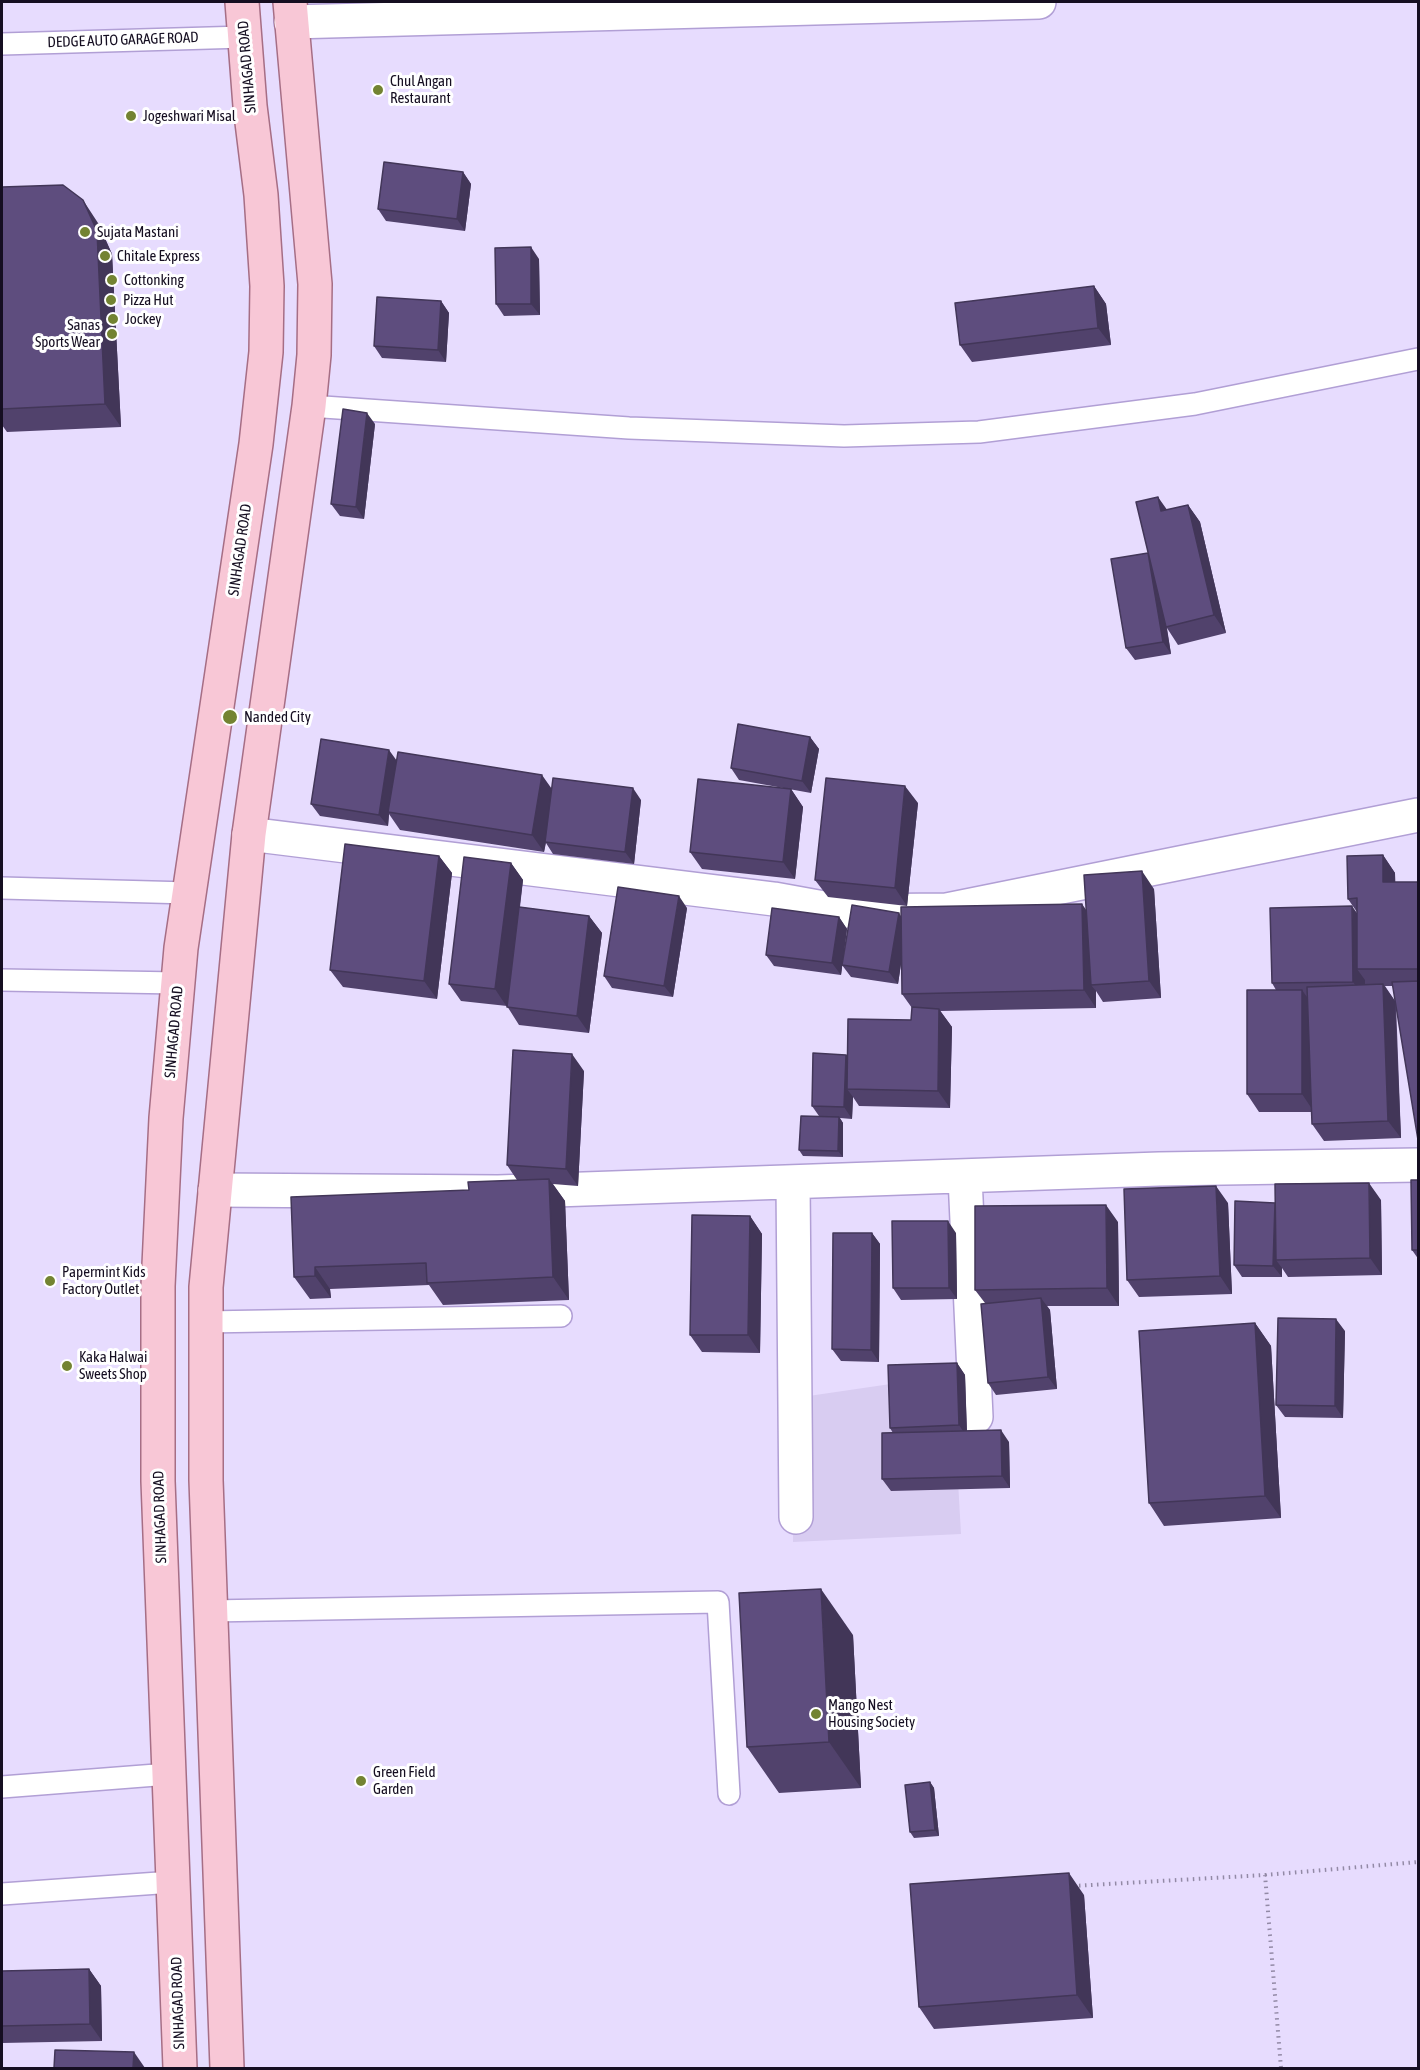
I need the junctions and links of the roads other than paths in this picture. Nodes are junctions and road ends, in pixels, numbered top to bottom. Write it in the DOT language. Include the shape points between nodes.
graph roads {
  1 [pos="242,2"];
  2 [pos="1039,2"];
  3 [pos="290,12"];
  4 [pos="244,37"];
  5 [pos="2,44"];
  6 [pos="315,284"];
  7 [pos="267,286"];
  8 [pos="1419,359"];
  9 [pos="309,406"];
  10 [pos="242,539"];
  11 [pos="289,548"];
  12 [pos="1419,815"];
  13 [pos="249,834"];
  14 [pos="2,888"];
  15 [pos="189,893"];
  16 [pos="2,980"];
  17 [pos="178,983"];
  18 [pos="1419,1165"];
  19 [pos="965,1177"];
  20 [pos="793,1183"];
  21 [pos="215,1190"];
  22 [pos="561,1316"];
  23 [pos="205,1322"];
  24 [pos="976,1417"];
  25 [pos="206,1480"];
  26 [pos="158,1481"];
  27 [pos="796,1516"];
  28 [pos="210,1611"];
  29 [pos="169,1774"];
  30 [pos="2,1787"];
  31 [pos="729,1794"];
  32 [pos="173,1882"];
  33 [pos="2,1893"];
  34 [pos="180,2068"];
  35 [pos="227,2068"];
  1 -- 4 [label="main road, SINHAGAD ROAD"];
  2 -- 3 [label="street"];
  3 -- 6 [label="main road"];
  4 -- 5 [label="lane, DEDGE AUTO GARAGE ROAD"];
  4 -- 7 [label="main road, SINHAGAD ROAD"];
  6 -- 7 [label="main road"];
  6 -- 9 [label="main road"];
  7 -- 10 [label="main road, SINHAGAD ROAD" via="266,352"];
  8 -- 9 [label="lane" via="1195,404 979,432 844,436 629,428"];
  9 -- 11 [label="main road"];
  10 -- 11 [label="main road"];
  10 -- 15 [label="main road, SINHAGAD ROAD"];
  11 -- 13 [label="main road"];
  12 -- 13 [label="street" via="947,910 840,911 774,899"];
  13 -- 21 [label="main road"];
  14 -- 15 [label="lane"];
  15 -- 17 [label="main road, SINHAGAD ROAD"];
  16 -- 17 [label="lane"];
  17 -- 26 [label="main road, SINHAGAD ROAD" via="166,1118 158,1286"];
  18 -- 19 [label="street"];
  19 -- 20 [label="street"];
  19 -- 24 [label="street"];
  20 -- 21 [label="street" via="498,1192"];
  20 -- 27 [label="street"];
  21 -- 23 [label="main road"];
  22 -- 23 [label="lane"];
  23 -- 25 [label="main road"];
  25 -- 26 [label="main road"];
  25 -- 28 [label="main road"];
  26 -- 29 [label="main road, SINHAGAD ROAD"];
  28 -- 31 [label="lane" via="718,1602"];
  28 -- 35 [label="main road"];
  29 -- 30 [label="lane"];
  29 -- 32 [label="main road, SINHAGAD ROAD"];
  32 -- 33 [label="lane"];
  32 -- 34 [label="main road, SINHAGAD ROAD"];
}
